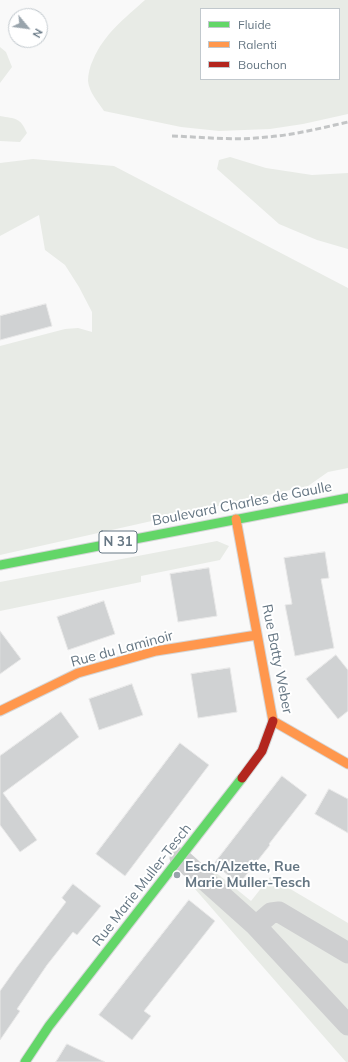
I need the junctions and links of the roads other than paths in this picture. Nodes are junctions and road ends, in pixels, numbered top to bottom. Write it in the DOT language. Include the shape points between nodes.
graph roads {
  1 [pos="348,498"];
  2 [pos="236,519"];
  3 [pos="0,565"];
  4 [pos="258,635"];
  5 [pos="0,711"];
  6 [pos="273,721"];
  7 [pos="348,764"];
  8 [pos="180,858"];
  9 [pos="256,926"];
  10 [pos="348,953"];
  11 [pos="348,1025"];
  12 [pos="25,1062"];
  1 -- 2 [label="street, Boulevard Charles de Gaulle / N 31"];
  2 -- 3 [label="street, Boulevard Charles de Gaulle / N 31"];
  2 -- 4 [label="street, Rue Batty Weber"];
  4 -- 5 [label="street, Rue du Laminoir" via="156,651 78,673"];
  4 -- 6 [label="street, Rue Batty Weber"];
  6 -- 7 [label="street, Rue Batty Weber"];
  6 -- 8 [label="street, Rue Marie Muller-Tesch" via="262,751"];
  8 -- 9 [label="street"];
  8 -- 12 [label="street, Rue Marie Muller-Tesch" via="49,1026"];
  9 -- 10 [label="street" via="270,913 279,912"];
  9 -- 11 [label="street"];
}
